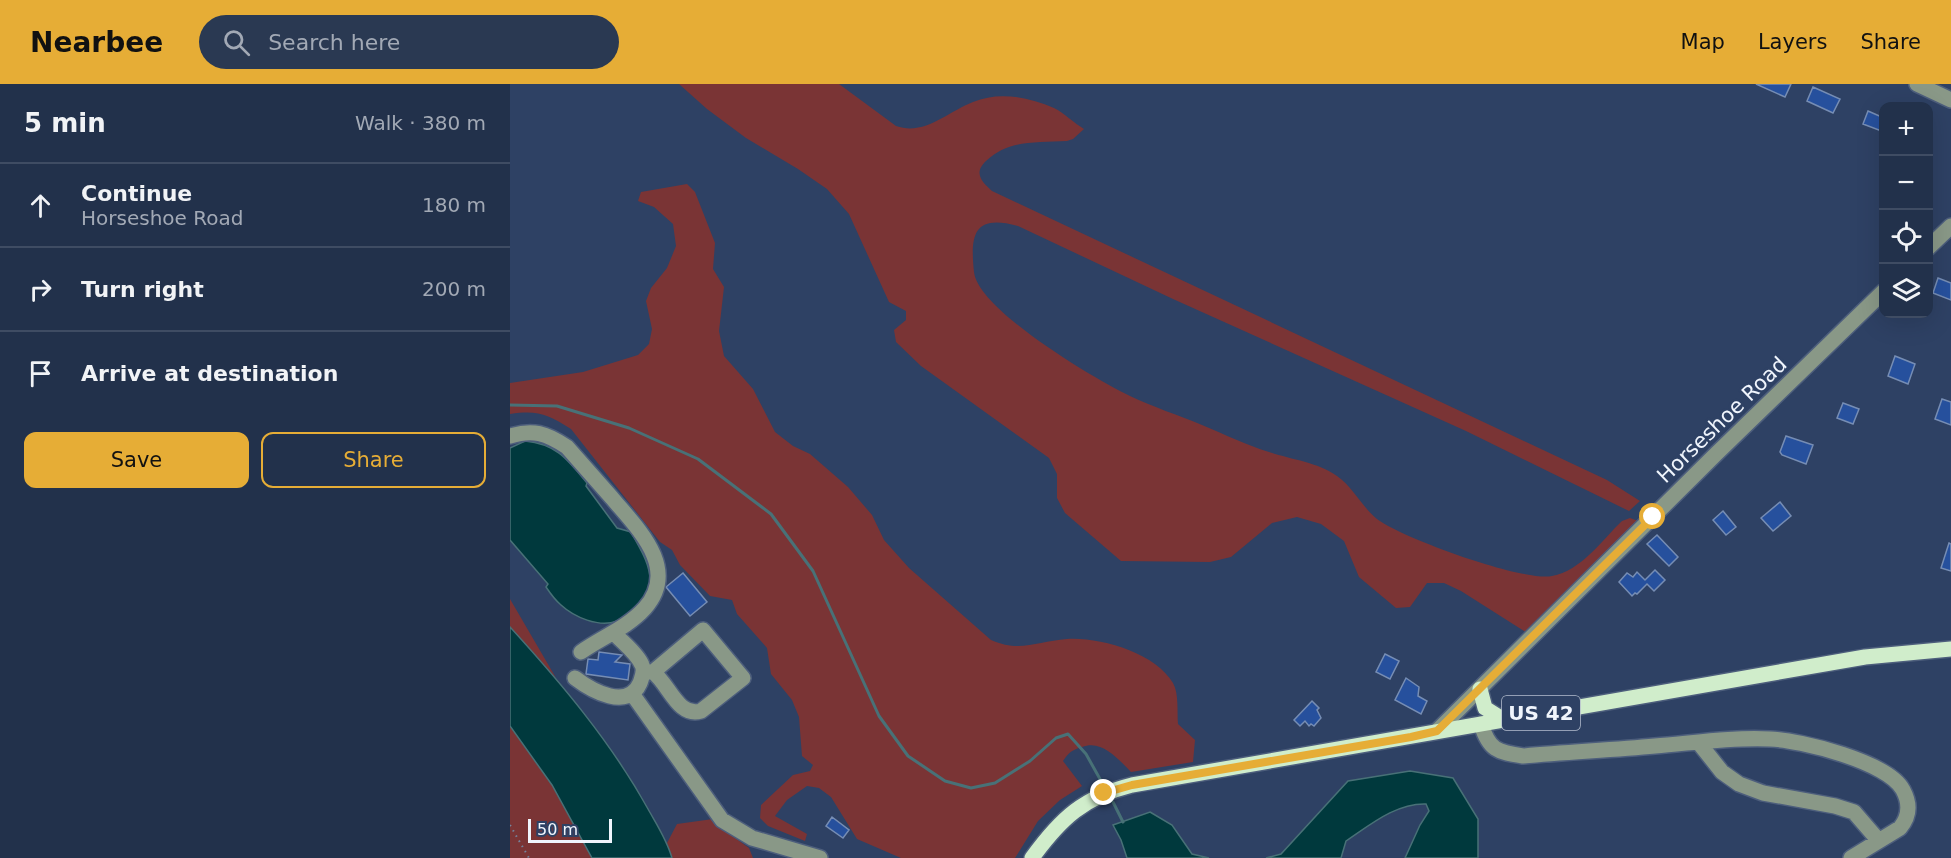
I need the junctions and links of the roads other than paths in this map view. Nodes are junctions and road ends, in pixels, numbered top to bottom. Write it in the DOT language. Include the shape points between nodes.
graph roads {
  1 [pos="1917,84"];
  2 [pos="1951,100"];
  3 [pos="1951,226"];
  4 [pos="1933,244"];
  5 [pos="1879,296"];
  6 [pos="510,436"];
  7 [pos="614,633"];
  8 [pos="1951,649"];
  9 [pos="581,652"];
  10 [pos="648,672"];
  11 [pos="575,678"];
  12 [pos="1480,689"];
  13 [pos="633,694"];
  14 [pos="1503,720"];
  15 [pos="1481,724"];
  16 [pos="1437,731"];
  17 [pos="1699,743"];
  18 [pos="1879,841"];
  19 [pos="820,858"];
  20 [pos="1032,858"];
  21 [pos="1851,858"];
  1 -- 2 [label="street"];
  3 -- 4 [label="street"];
  5 -- 12 [label="street, Horseshoe Road"];
  6 -- 7 [label="street" via="539,433 567,447 643,534 654,553 659,576 647,606"];
  7 -- 9 [label="street"];
  7 -- 10 [label="street"];
  8 -- 14 [label="main road, US 42" via="1865,657"];
  10 -- 10 [label="street" via="703,630 743,678 694,713 680,706 660,677"];
  10 -- 13 [label="street"];
  11 -- 13 [label="street" via="606,694 622,698"];
  12 -- 14 [label="main road" via="1485,708"];
  12 -- 16 [label="street, Horseshoe Road"];
  13 -- 19 [label="street" via="722,820 752,838"];
  14 -- 15 [label="main road, US 42"];
  15 -- 16 [label="main road, US 42"];
  15 -- 17 [label="street" via="1492,747 1523,756"];
  16 -- 20 [label="main road, US 42" via="1104,793 1058,824"];
  17 -- 18 [label="street" via="1722,772 1739,784 1763,793 1854,812"];
  17 -- 18 [label="street" via="1787,741 1827,750 1882,770 1904,791 1908,810 1900,828"];
  18 -- 21 [label="street"];
}
